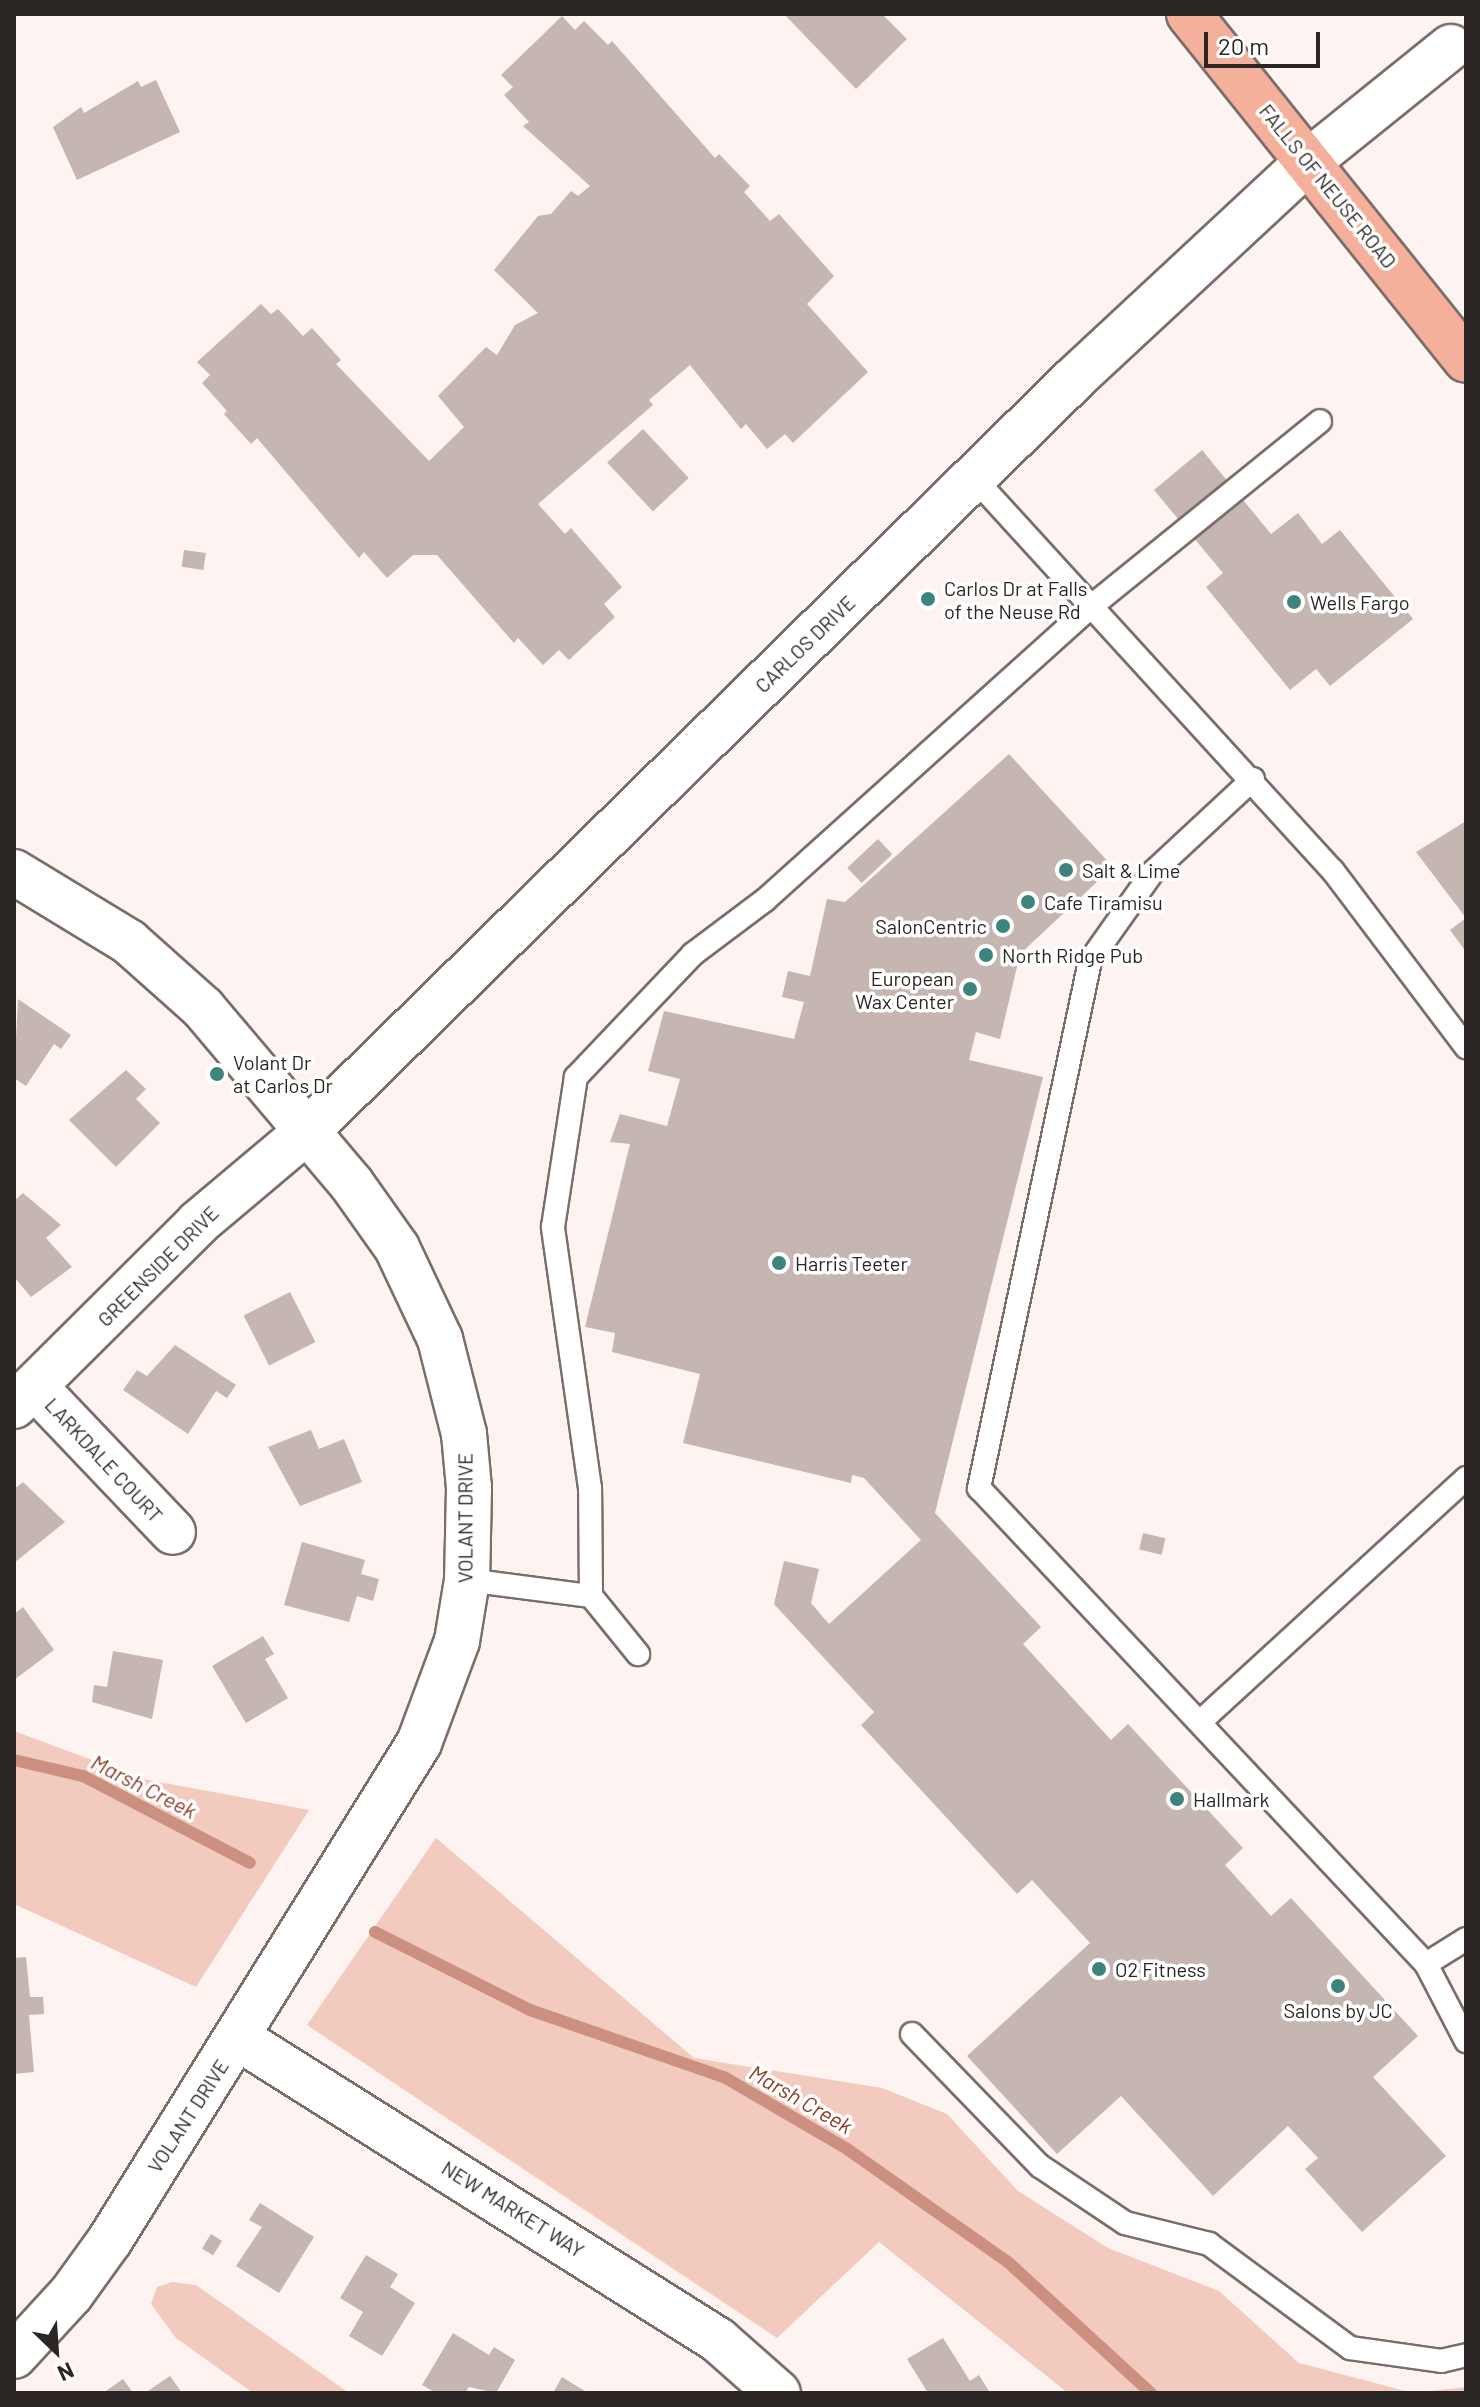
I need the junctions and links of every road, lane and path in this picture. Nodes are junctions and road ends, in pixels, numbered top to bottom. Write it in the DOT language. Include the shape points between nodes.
graph roads {
  1 [pos="1189,14"];
  2 [pos="1452,39"];
  3 [pos="1309,161"];
  4 [pos="1466,360"];
  5 [pos="1320,421"];
  6 [pos="974,478"];
  7 [pos="1093,605"];
  8 [pos="1253,779"];
  9 [pos="14,872"];
  10 [pos="1466,1047"];
  11 [pos="306,1132"];
  12 [pos="24,1396"];
  13 [pos="1466,1478"];
  14 [pos="173,1532"];
  15 [pos="467,1580"];
  16 [pos="591,1596"];
  17 [pos="638,1654"];
  18 [pos="1201,1721"];
  19 [pos="1466,1939"];
  20 [pos="1426,1964"];
  21 [pos="912,2034"];
  22 [pos="238,2038"];
  23 [pos="1466,2041"];
  24 [pos="1466,2355"];
  25 [pos="14,2356"];
  26 [pos="778,2393"];
  1 -- 3 [label="main road, FALLS OF NEUSE ROAD"];
  2 -- 3 [label="street, CARLOS DRIVE"];
  3 -- 4 [label="main road, FALLS OF NEUSE ROAD"];
  3 -- 6 [label="street, CARLOS DRIVE"];
  5 -- 7 [label="lane"];
  6 -- 7 [label="lane"];
  6 -- 11 [label="street, CARLOS DRIVE"];
  7 -- 8 [label="lane"];
  7 -- 16 [label="lane" via="765,900 693,954 576,1077 553,1227 590,1488"];
  8 -- 10 [label="lane" via="1394,944"];
  8 -- 18 [label="lane" via="1152,873 1090,961 979,1488"];
  9 -- 11 [label="street, VOLANT DRIVE" via="140,951 263,1072"];
  11 -- 12 [label="street, GREENSIDE DRIVE" via="198,1223"];
  11 -- 15 [label="street, VOLANT DRIVE" via="397,1248 440,1339 464,1434"];
  12 -- 14 [label="street, LARKDALE COURT"];
  13 -- 18 [label="lane"];
  15 -- 16 [label="lane"];
  15 -- 22 [label="street, VOLANT DRIVE" via="457,1641 419,1743"];
  16 -- 17 [label="lane"];
  18 -- 20 [label="lane"];
  19 -- 20 [label="lane"];
  20 -- 23 [label="lane"];
  21 -- 24 [label="lane" via="1040,2166 1125,2223 1209,2244 1350,2348 1441,2361"];
  22 -- 25 [label="street, VOLANT DRIVE" via="79,2283"];
  22 -- 26 [label="street, NEW MARKET WAY" via="706,2332"];
}
